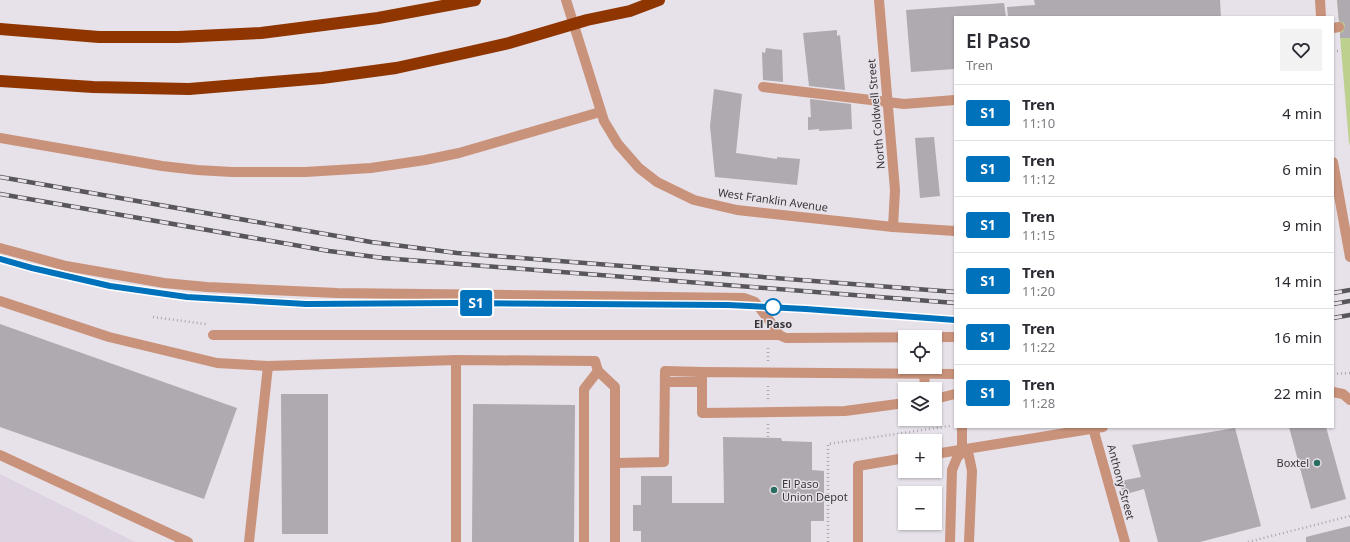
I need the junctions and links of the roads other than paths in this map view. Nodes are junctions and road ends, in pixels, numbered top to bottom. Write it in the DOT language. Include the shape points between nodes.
graph roads {
  1 [pos="445,0"];
  2 [pos="475,0"];
  3 [pos="566,0"];
  4 [pos="659,0"];
  5 [pos="879,0"];
  6 [pos="1320,0"];
  7 [pos="1321,16"];
  8 [pos="378,18"];
  9 [pos="0,29"];
  10 [pos="0,81"];
  11 [pos="763,87"];
  12 [pos="954,100"];
  13 [pos="888,102"];
  14 [pos="600,112"];
  15 [pos="0,138"];
  16 [pos="1334,174"];
  17 [pos="893,227"];
  18 [pos="954,231"];
  19 [pos="0,248"];
  20 [pos="1350,257"];
  21 [pos="0,301"];
  22 [pos="213,335"];
  23 [pos="779,335"];
  24 [pos="954,337"];
  25 [pos="456,360"];
  26 [pos="268,366"];
  27 [pos="598,371"];
  28 [pos="898,373"];
  29 [pos="942,373"];
  30 [pos="954,374"];
  31 [pos="702,377"];
  32 [pos="954,394"];
  33 [pos="942,397"];
  34 [pos="898,405"];
  35 [pos="962,428"];
  36 [pos="1098,428"];
  37 [pos="962,451"];
  38 [pos="942,453"];
  39 [pos="0,455"];
  40 [pos="898,459"];
  41 [pos="616,463"];
  42 [pos="188,542"];
  43 [pos="249,542"];
  44 [pos="456,542"];
  45 [pos="584,542"];
  46 [pos="615,542"];
  47 [pos="858,542"];
  48 [pos="950,542"];
  49 [pos="969,542"];
  50 [pos="1125,542"];
  1 -- 8 [label="highway"];
  2 -- 8 [label="highway"];
  3 -- 14 [label="street, West Franklin Avenue"];
  4 -- 10 [label="highway" via="630,11 587,20 509,43 396,68 322,78 189,89 93,88"];
  5 -- 13 [label="street, North Coldwell Street"];
  6 -- 7 [label="street"];
  8 -- 9 [label="highway" via="261,33 178,37 99,37"];
  11 -- 13 [label="street"];
  12 -- 13 [label="street" via="904,104"];
  13 -- 17 [label="street, North Coldwell Street" via="895,190"];
  14 -- 15 [label="street" via="459,153 425,160 371,168 304,172 197,170"];
  14 -- 17 [label="street, West Franklin Avenue" via="618,144 638,168 662,185 694,200 737,210"];
  16 -- 20 [label="street"];
  17 -- 18 [label="street, West Franklin Avenue"];
  19 -- 23 [label="street" via="66,266 207,287 337,293 744,298 756,302"];
  21 -- 26 [label="street" via="109,337 210,362"];
  22 -- 23 [label="street"];
  23 -- 24 [label="street" via="786,338"];
  25 -- 26 [label="street"];
  25 -- 27 [label="street" via="595,361"];
  25 -- 44 [label="street"];
  26 -- 43 [label="street"];
  27 -- 41 [label="street" via="615,387"];
  27 -- 45 [label="street" via="584,389"];
  28 -- 31 [label="street"];
  29 -- 30 [label="street"];
  31 -- 34 [label="street" via="702,413 845,411"];
  31 -- 41 [label="street" via="665,371 664,462"];
  32 -- 33 [label="street"];
  35 -- 37 [label="street"];
  36 -- 37 [label="street"];
  36 -- 50 [label="street, Anthony Street"];
  37 -- 38 [label="street"];
  37 -- 48 [label="street" via="952,470"];
  37 -- 49 [label="street" via="969,456 972,471"];
  39 -- 42 [label="street"];
  40 -- 47 [label="street" via="858,466"];
  41 -- 46 [label="street"];
}
